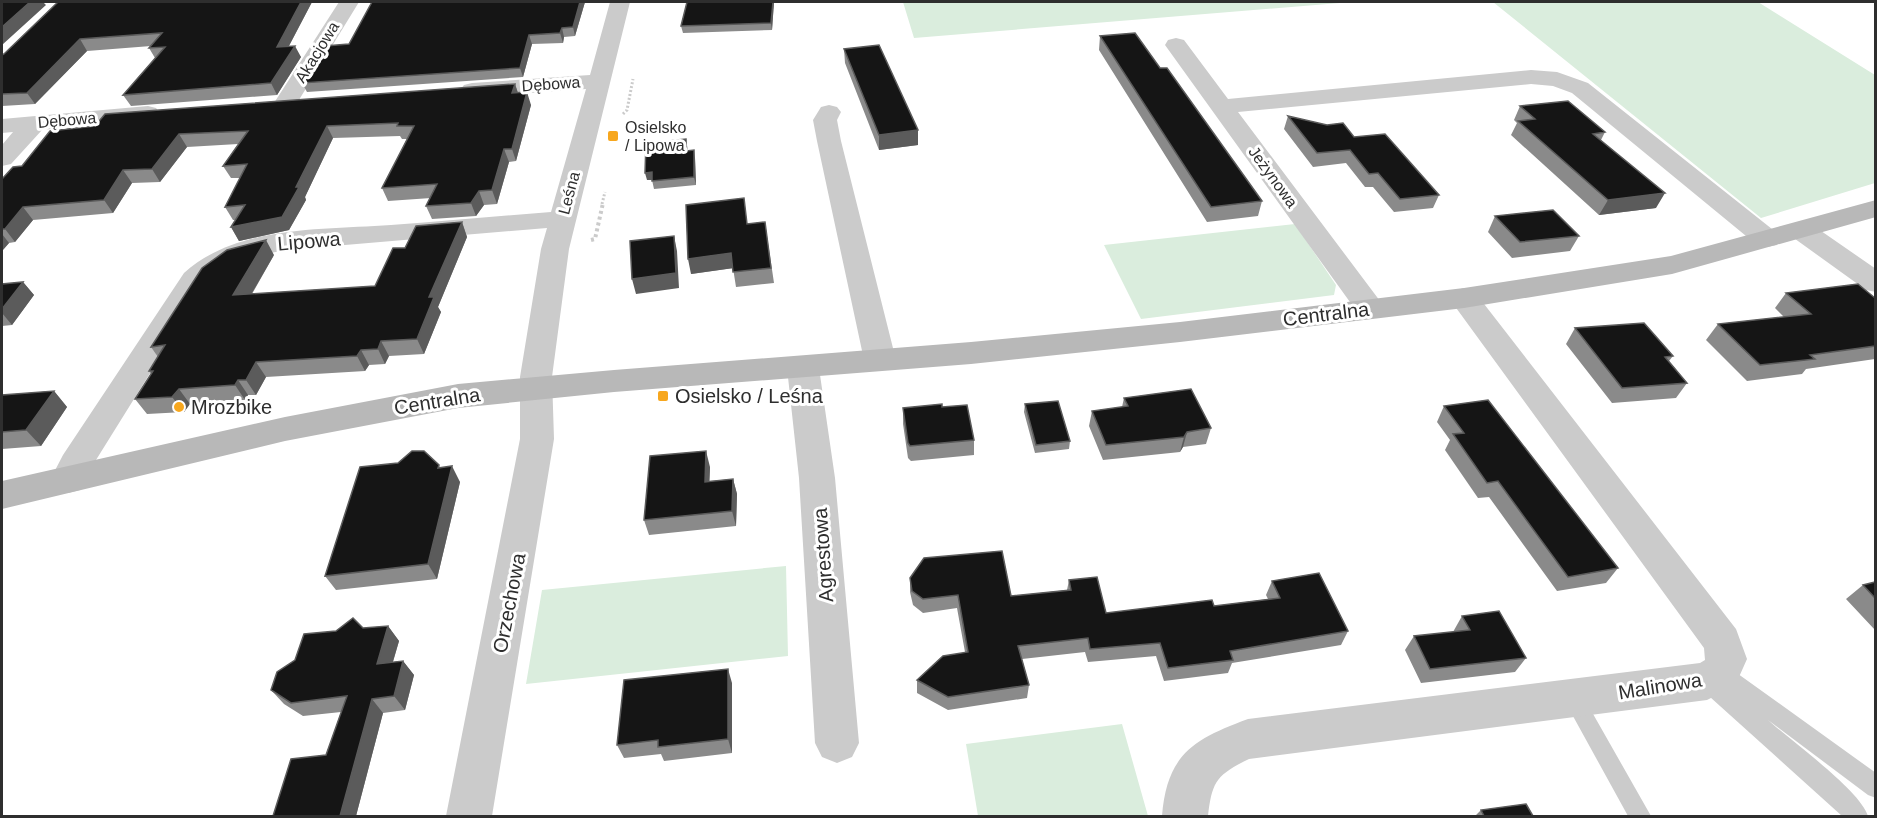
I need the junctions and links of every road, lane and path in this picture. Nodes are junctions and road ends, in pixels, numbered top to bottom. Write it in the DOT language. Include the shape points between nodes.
graph roads {
  1 [pos="349,2"];
  2 [pos="620,2"];
  3 [pos="1176,45"];
  4 [pos="633,80"];
  5 [pos="599,81"];
  6 [pos="449,92"];
  7 [pos="262,105"];
  8 [pos="1221,107"];
  9 [pos="169,111"];
  10 [pos="830,112"];
  11 [pos="622,115"];
  12 [pos="35,123"];
  13 [pos="2,126"];
  14 [pos="2,159"];
  15 [pos="604,195"];
  16 [pos="1875,208"];
  17 [pos="562,219"];
  18 [pos="1801,230"];
  19 [pos="595,239"];
  20 [pos="1767,239"];
  21 [pos="1875,283"];
  22 [pos="1464,298"];
  23 [pos="1371,309"];
  24 [pos="880,360"];
  25 [pos="803,368"];
  26 [pos="536,388"];
  27 [pos="68,480"];
  28 [pos="2,495"];
  29 [pos="1714,677"];
  30 [pos="1573,698"];
  31 [pos="837,743"];
  32 [pos="1875,787"];
  33 [pos="469,816"];
  34 [pos="1185,816"];
  35 [pos="1640,816"];
  36 [pos="1857,816"];
  1 -- 7 [label="street, Akacjowa" via="298,102"];
  2 -- 5 [label="street, Leśna"];
  3 -- 8 [label="street, Jeżynowa"];
  4 -- 11 [label="path" via="627,110"];
  5 -- 6 [label="street, Dębowa"];
  5 -- 17 [label="street, Leśna"];
  8 -- 20 [label="street" via="1531,77 1557,79 1580,88"];
  8 -- 23 [label="street, Jeżynowa"];
  9 -- 12 [label="street, Dębowa"];
  10 -- 24 [label="street" via="825,120 831,151"];
  12 -- 13 [label="street, Dębowa"];
  12 -- 14 [label="street"];
  15 -- 19 [label="path"];
  16 -- 18 [label="street, Centralna"];
  17 -- 26 [label="street, Leśna"];
  17 -- 27 [label="street, Lipowa" via="286,242 258,246 218,260 194,279"];
  18 -- 20 [label="street, Centralna"];
  18 -- 21 [label="street"];
  20 -- 22 [label="street, Centralna" via="1672,265"];
  22 -- 23 [label="street, Centralna"];
  22 -- 29 [label="street, Malinowa" via="1722,642 1727,659"];
  23 -- 24 [label="street, Centralna"];
  24 -- 25 [label="street, Centralna"];
  25 -- 26 [label="street, Centralna"];
  25 -- 31 [label="street, Agrestowa" via="817,478"];
  26 -- 27 [label="street, Centralna" via="409,404"];
  26 -- 33 [label="street, Orzechowa" via="537,439 528,497"];
  27 -- 28 [label="street, Centralna"];
  29 -- 30 [label="street, Malinowa"];
  29 -- 32 [label="lane"];
  29 -- 36 [label="lane"];
  30 -- 34 [label="street, Malinowa" via="1248,739 1218,750 1199,767 1187,790"];
  30 -- 35 [label="lane"];
}
